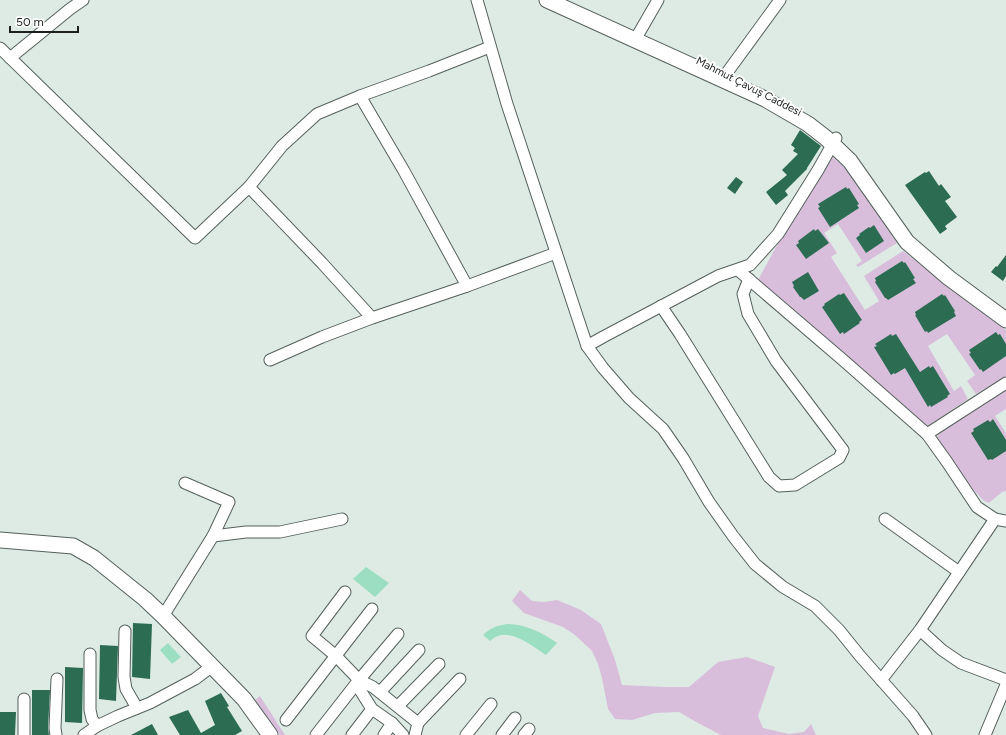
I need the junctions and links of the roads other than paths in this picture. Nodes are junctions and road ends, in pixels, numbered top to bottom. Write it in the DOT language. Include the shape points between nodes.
graph roads {
  1 [pos="83,0"];
  2 [pos="478,0"];
  3 [pos="547,0"];
  4 [pos="565,0"];
  5 [pos="658,0"];
  6 [pos="780,0"];
  7 [pos="639,33"];
  8 [pos="490,47"];
  9 [pos="0,48"];
  10 [pos="10,58"];
  11 [pos="726,74"];
  12 [pos="360,96"];
  13 [pos="832,145"];
  14 [pos="249,187"];
  15 [pos="556,253"];
  16 [pos="738,270"];
  17 [pos="749,279"];
  18 [pos="466,286"];
  19 [pos="661,306"];
  20 [pos="1006,313"];
  21 [pos="372,318"];
  22 [pos="1006,320"];
  23 [pos="587,346"];
  24 [pos="270,360"];
  25 [pos="1006,383"];
  26 [pos="926,434"];
  27 [pos="185,483"];
  28 [pos="342,519"];
  29 [pos="885,519"];
  30 [pos="1001,520"];
  31 [pos="213,536"];
  32 [pos="0,540"];
  33 [pos="959,572"];
  34 [pos="345,592"];
  35 [pos="372,609"];
  36 [pos="163,616"];
  37 [pos="920,630"];
  38 [pos="124,631"];
  39 [pos="398,634"];
  40 [pos="419,650"];
  41 [pos="90,654"];
  42 [pos="336,656"];
  43 [pos="439,664"];
  44 [pos="212,667"];
  45 [pos="57,679"];
  46 [pos="460,679"];
  47 [pos="359,680"];
  48 [pos="881,680"];
  49 [pos="1006,680"];
  50 [pos="1006,685"];
  51 [pos="380,692"];
  52 [pos="24,699"];
  53 [pos="491,704"];
  54 [pos="398,706"];
  55 [pos="137,708"];
  56 [pos="372,709"];
  57 [pos="515,718"];
  58 [pos="286,720"];
  59 [pos="418,722"];
  60 [pos="392,723"];
  61 [pos="97,726"];
  62 [pos="24,735"];
  63 [pos="56,735"];
  64 [pos="84,735"];
  65 [pos="270,735"];
  66 [pos="316,735"];
  67 [pos="352,735"];
  68 [pos="384,735"];
  69 [pos="403,735"];
  70 [pos="415,735"];
  71 [pos="466,735"];
  72 [pos="502,735"];
  73 [pos="926,735"];
  74 [pos="985,735"];
  1 -- 10 [label="street"];
  2 -- 8 [label="street"];
  3 -- 13 [label="main road" via="765,99 808,124"];
  4 -- 7 [label="main road, Mahmut Çavuş Caddesi"];
  5 -- 7 [label="street"];
  6 -- 11 [label="street"];
  7 -- 11 [label="main road, Mahmut Çavuş Caddesi"];
  8 -- 12 [label="street"];
  8 -- 15 [label="street"];
  9 -- 10 [label="street"];
  10 -- 14 [label="street" via="195,238"];
  11 -- 13 [label="main road, Mahmut Çavuş Caddesi" via="806,114"];
  12 -- 14 [label="street" via="317,114 282,146"];
  12 -- 18 [label="street"];
  13 -- 16 [label="street" via="778,234 750,265"];
  13 -- 20 [label="main road, Mahmut Çavuş Caddesi" via="858,163 910,240"];
  13 -- 22 [label="main road" via="850,160 907,242 949,278"];
  14 -- 21 [label="street"];
  15 -- 18 [label="street"];
  15 -- 23 [label="street"];
  16 -- 17 [label="street"];
  16 -- 19 [label="street" via="718,276"];
  17 -- 19 [label="street" via="743,294 748,314 776,361 843,450 839,458 795,485 779,486 769,478"];
  17 -- 26 [label="street"];
  18 -- 21 [label="street"];
  19 -- 23 [label="street"];
  21 -- 24 [label="street"];
  23 -- 48 [label="street" via="602,368 629,398 663,428 709,502 755,564 783,587 815,606"];
  25 -- 26 [label="street"];
  26 -- 30 [label="street" via="978,507"];
  27 -- 31 [label="street" via="229,502"];
  28 -- 31 [label="street" via="280,532 246,532"];
  29 -- 33 [label="street"];
  30 -- 33 [label="street"];
  31 -- 36 [label="street"];
  32 -- 36 [label="main road" via="72,546 94,558"];
  33 -- 37 [label="street"];
  34 -- 42 [label="street" via="312,636"];
  35 -- 42 [label="street"];
  36 -- 44 [label="main road"];
  37 -- 48 [label="street"];
  37 -- 49 [label="street" via="961,663"];
  38 -- 55 [label="street" via="126,689"];
  39 -- 47 [label="street"];
  40 -- 51 [label="street"];
  41 -- 61 [label="street" via="90,710"];
  42 -- 47 [label="street"];
  42 -- 58 [label="street"];
  43 -- 54 [label="street"];
  44 -- 55 [label="street" via="195,679"];
  44 -- 65 [label="main road" via="244,699"];
  45 -- 63 [label="street"];
  46 -- 59 [label="street"];
  47 -- 51 [label="street"];
  47 -- 56 [label="street" via="360,690"];
  47 -- 66 [label="street"];
  48 -- 73 [label="street"];
  50 -- 74 [label="street"];
  51 -- 54 [label="street"];
  52 -- 62 [label="street"];
  53 -- 71 [label="street"];
  54 -- 59 [label="street"];
  55 -- 61 [label="street"];
  56 -- 60 [label="street"];
  56 -- 67 [label="street"];
  57 -- 72 [label="street"];
  59 -- 70 [label="street"];
  60 -- 68 [label="street"];
  60 -- 69 [label="street"];
  61 -- 64 [label="street"];
}
